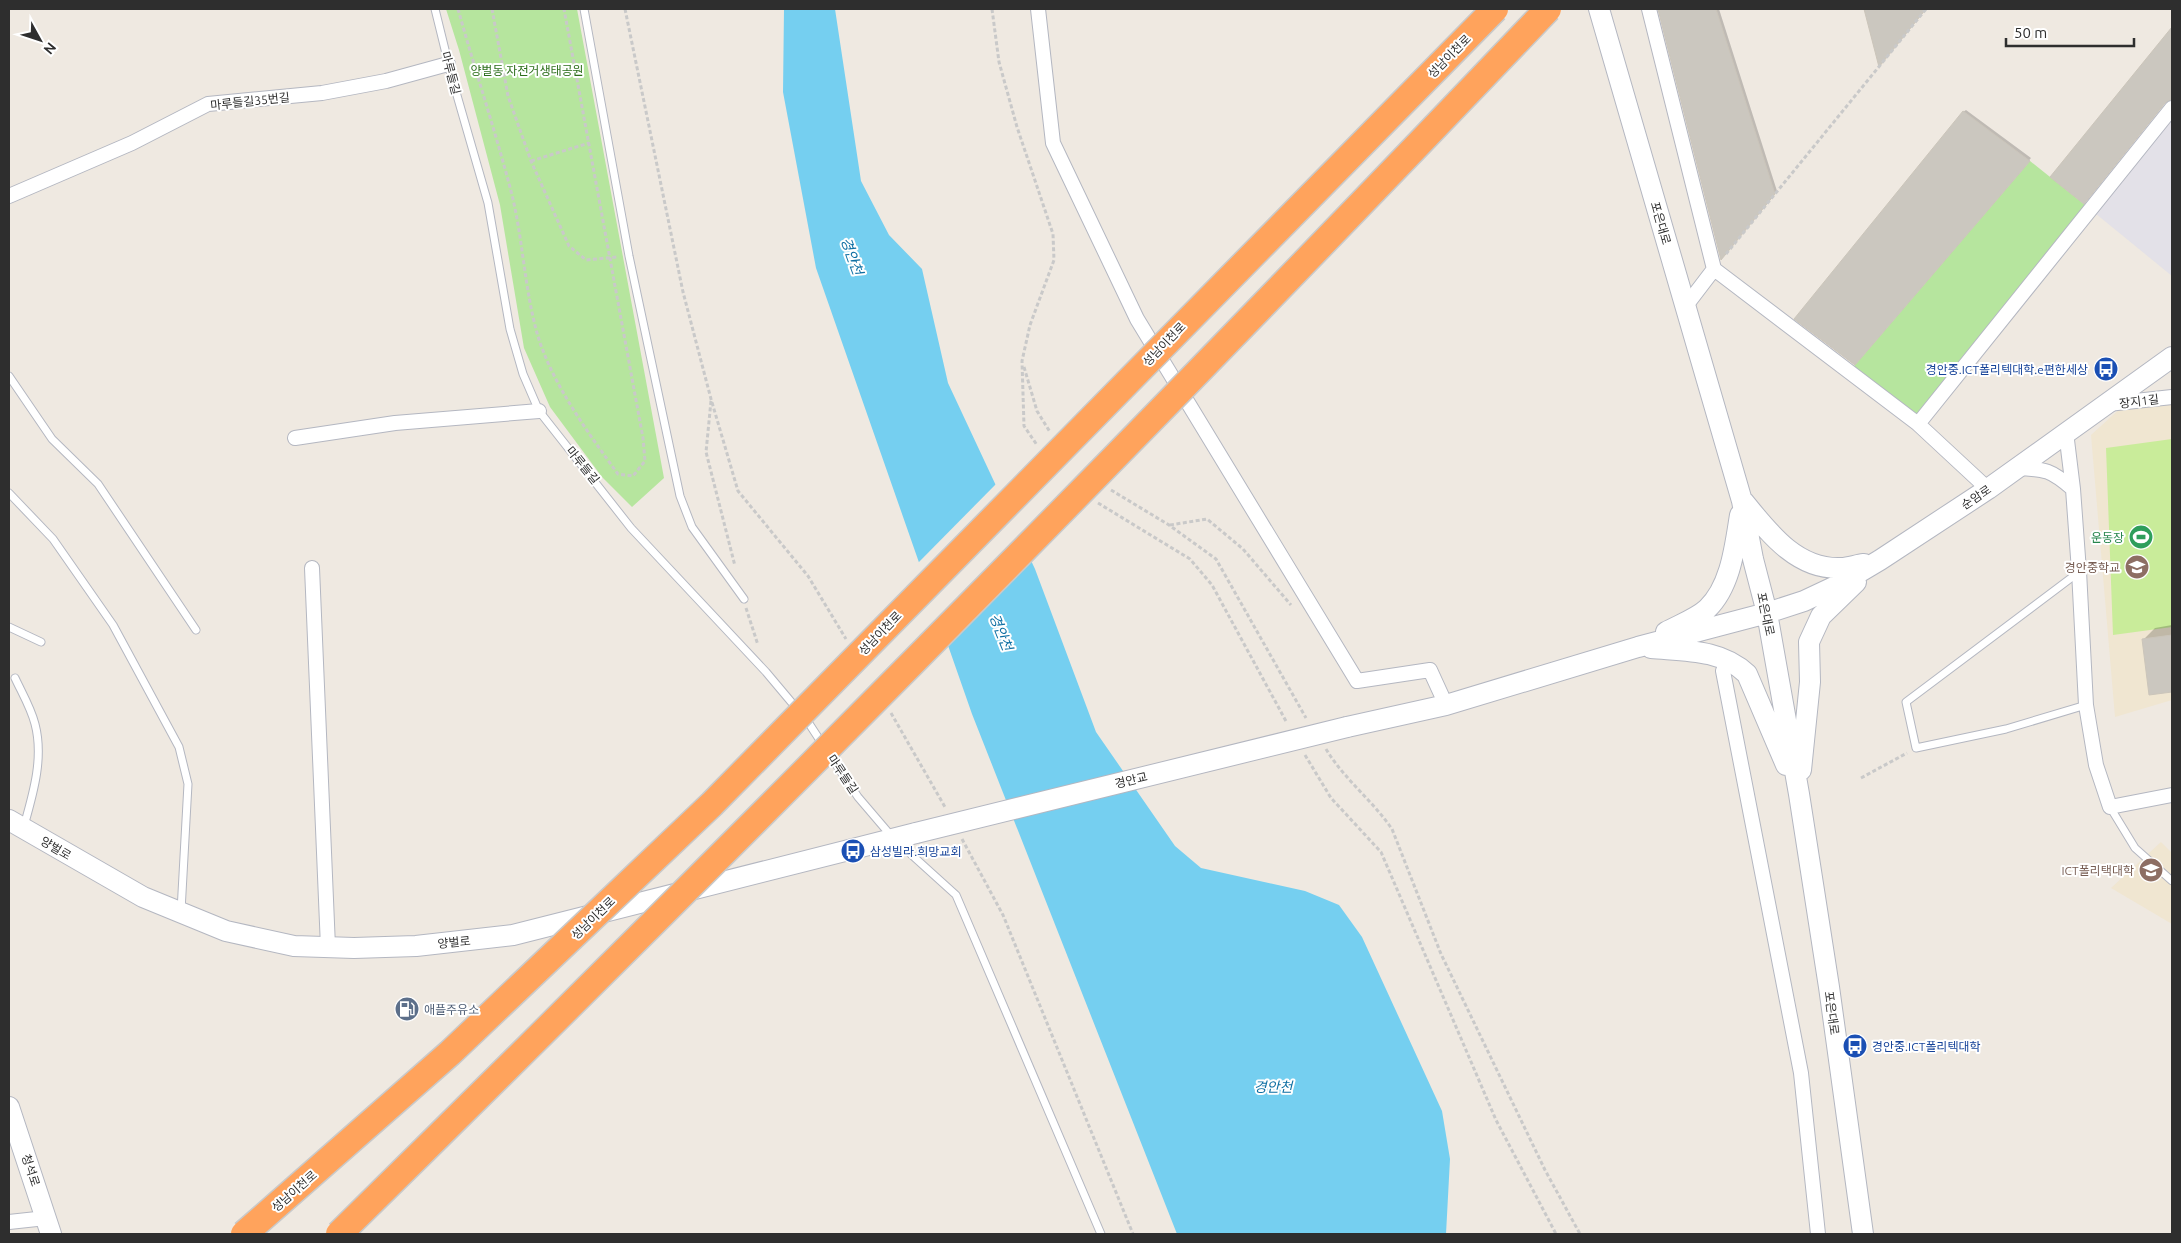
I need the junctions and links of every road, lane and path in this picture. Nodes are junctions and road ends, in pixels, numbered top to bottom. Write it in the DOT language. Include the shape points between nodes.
graph roads {
  1 [pos="435,9"];
  2 [pos="458,9"];
  3 [pos="492,9"];
  4 [pos="564,9"];
  5 [pos="584,9"];
  6 [pos="992,9"];
  7 [pos="1038,9"];
  8 [pos="1495,9"];
  9 [pos="1548,9"];
  10 [pos="1599,9"];
  11 [pos="1649,9"];
  12 [pos="1926,9"];
  13 [pos="448,64"];
  14 [pos="2172,108"];
  15 [pos="589,142"];
  16 [pos="531,161"];
  17 [pos="9,196"];
  18 [pos="629,256"];
  19 [pos="609,258"];
  20 [pos="1714,269"];
  21 [pos="1685,306"];
  22 [pos="2172,357"];
  23 [pos="1022,361"];
  24 [pos="9,376"];
  25 [pos="2172,397"];
  26 [pos="711,399"];
  27 [pos="2105,405"];
  28 [pos="539,411"];
  29 [pos="1918,424"];
  30 [pos="2066,432"];
  31 [pos="1051,434"];
  32 [pos="295,438"];
  33 [pos="1038,448"];
  34 [pos="2017,468"];
  35 [pos="1103,484"];
  36 [pos="1988,489"];
  37 [pos="2073,489"];
  38 [pos="9,493"];
  39 [pos="1090,498"];
  40 [pos="1742,501"];
  41 [pos="1169,526"];
  42 [pos="1880,560"];
  43 [pos="312,568"];
  44 [pos="2080,571"];
  45 [pos="744,599"];
  46 [pos="1294,607"];
  47 [pos="1767,613"];
  48 [pos="9,628"];
  49 [pos="196,630"];
  50 [pos="41,642"];
  51 [pos="1638,647"];
  52 [pos="1728,660"];
  53 [pos="766,672"];
  54 [pos="15,678"];
  55 [pos="1446,705"];
  56 [pos="2086,705"];
  57 [pos="1308,720"];
  58 [pos="1290,729"];
  59 [pos="1322,744"];
  60 [pos="1300,746"];
  61 [pos="1916,748"];
  62 [pos="1861,778"];
  63 [pos="1799,794"];
  64 [pos="2172,795"];
  65 [pos="2110,807"];
  66 [pos="16,825"];
  67 [pos="916,833"];
  68 [pos="892,838"];
  69 [pos="2172,881"];
  70 [pos="181,914"];
  71 [pos="328,947"];
  72 [pos="9,1107"];
  73 [pos="9,1222"];
  74 [pos="48,1226"];
  75 [pos="244,1234"];
  76 [pos="339,1234"];
  77 [pos="1101,1234"];
  78 [pos="1556,1234"];
  79 [pos="1580,1234"];
  80 [pos="1818,1234"];
  81 [pos="1862,1234"];
  1 -- 13 [label="lane, 마루들길"];
  2 -- 19 [label="path" via="511,193 538,335 557,380 594,440 618,474 633,476 645,461 643,438"];
  3 -- 16 [label="path" via="508,96"];
  4 -- 15 [label="path"];
  5 -- 18 [label="lane"];
  6 -- 23 [label="path" via="999,62 1053,234 1054,260 1030,325"];
  7 -- 55 [label="street" via="1053,143 1138,319 1357,681 1430,670"];
  8 -- 75 [label="highway, 성남이천로, bridge" via="712,804 450,1053"];
  9 -- 76 [label="highway, bridge" via="1291,278 922,652"];
  10 -- 21 [label="street, 포은대로"];
  11 -- 20 [label="street"];
  12 -- 20 [label="path"];
  13 -- 17 [label="street, 마루들길35번길" via="386,81 322,93 208,104 132,143"];
  13 -- 28 [label="lane, 마루들길" via="488,203 510,329 522,374"];
  14 -- 29 [label="street"];
  15 -- 16 [label="path"];
  15 -- 19 [label="path"];
  16 -- 19 [label="path" via="569,246 586,260"];
  18 -- 19 [label="path"];
  18 -- 45 [label="lane" via="680,496 692,528"];
  20 -- 21 [label="street"];
  20 -- 29 [label="street"];
  21 -- 40 [label="street, 포은대로"];
  22 -- 27 [label="street, 순암로"];
  23 -- 31 [label="path" via="1037,411"];
  23 -- 33 [label="path" via="1024,426"];
  24 -- 49 [label="lane" via="52,439 98,484"];
  25 -- 27 [label="street, 장지1길"];
  26 -- 45 [label="path" via="706,452"];
  27 -- 30 [label="street, 순암로"];
  28 -- 32 [label="street" via="405,422"];
  28 -- 53 [label="lane, 마루들길" via="632,528"];
  29 -- 36 [label="street"];
  30 -- 34 [label="street, 순암로"];
  30 -- 37 [label="street"];
  34 -- 36 [label="street, 순암로"];
  34 -- 37 [label="street" via="2042,469"];
  35 -- 41 [label="path"];
  36 -- 42 [label="street, 순암로"];
  37 -- 44 [label="street"];
  38 -- 70 [label="lane" via="53,539 113,625 178,747 188,784"];
  39 -- 58 [label="path" via="1190,560 1212,585"];
  40 -- 42 [label="street" via="1786,549 1811,564 1841,568"];
  40 -- 47 [label="street, 포은대로"];
  40 -- 51 [label="street" via="1729,568 1715,599 1705,610"];
  41 -- 46 [label="path" via="1207,519 1243,548"];
  41 -- 57 [label="path" via="1216,559"];
  42 -- 47 [label="street, 순암로" via="1804,600"];
  42 -- 63 [label="street" via="1821,616 1809,642 1810,682"];
  43 -- 71 [label="street"];
  44 -- 56 [label="street"];
  44 -- 61 [label="lane" via="1906,702"];
  45 -- 53 [label="path"];
  47 -- 51 [label="street, 순암로"];
  47 -- 63 [label="street, 포은대로"];
  48 -- 50 [label="lane"];
  51 -- 52 [label="street" via="1716,655"];
  51 -- 55 [label="street, 경안교"];
  52 -- 63 [label="street" via="1747,674"];
  52 -- 80 [label="street" via="1723,670 1801,1073"];
  53 -- 68 [label="lane, 마루들길" via="808,722 858,798"];
  54 -- 66 [label="lane" via="35,724 38,745 35,787"];
  55 -- 67 [label="street, 경안교, bridge"];
  56 -- 61 [label="lane" via="2006,729"];
  56 -- 65 [label="street" via="2096,765"];
  59 -- 79 [label="path" via="1337,767 1380,811 1392,829 1441,954 1545,1170"];
  60 -- 78 [label="path" via="1330,798 1381,852 1496,1120"];
  61 -- 62 [label="path"];
  63 -- 81 [label="street, 포은대로"];
  64 -- 65 [label="street"];
  65 -- 69 [label="lane" via="2135,848"];
  66 -- 70 [label="street, 양벌로" via="143,897"];
  67 -- 68 [label="street, 양벌로"];
  68 -- 71 [label="street, 양벌로" via="513,935 416,946"];
  68 -- 77 [label="lane, 마루들길" via="956,895"];
  70 -- 71 [label="street, 양벌로" via="260,940"];
  72 -- 74 [label="street, 청석로"];
  73 -- 74 [label="street"];
}
